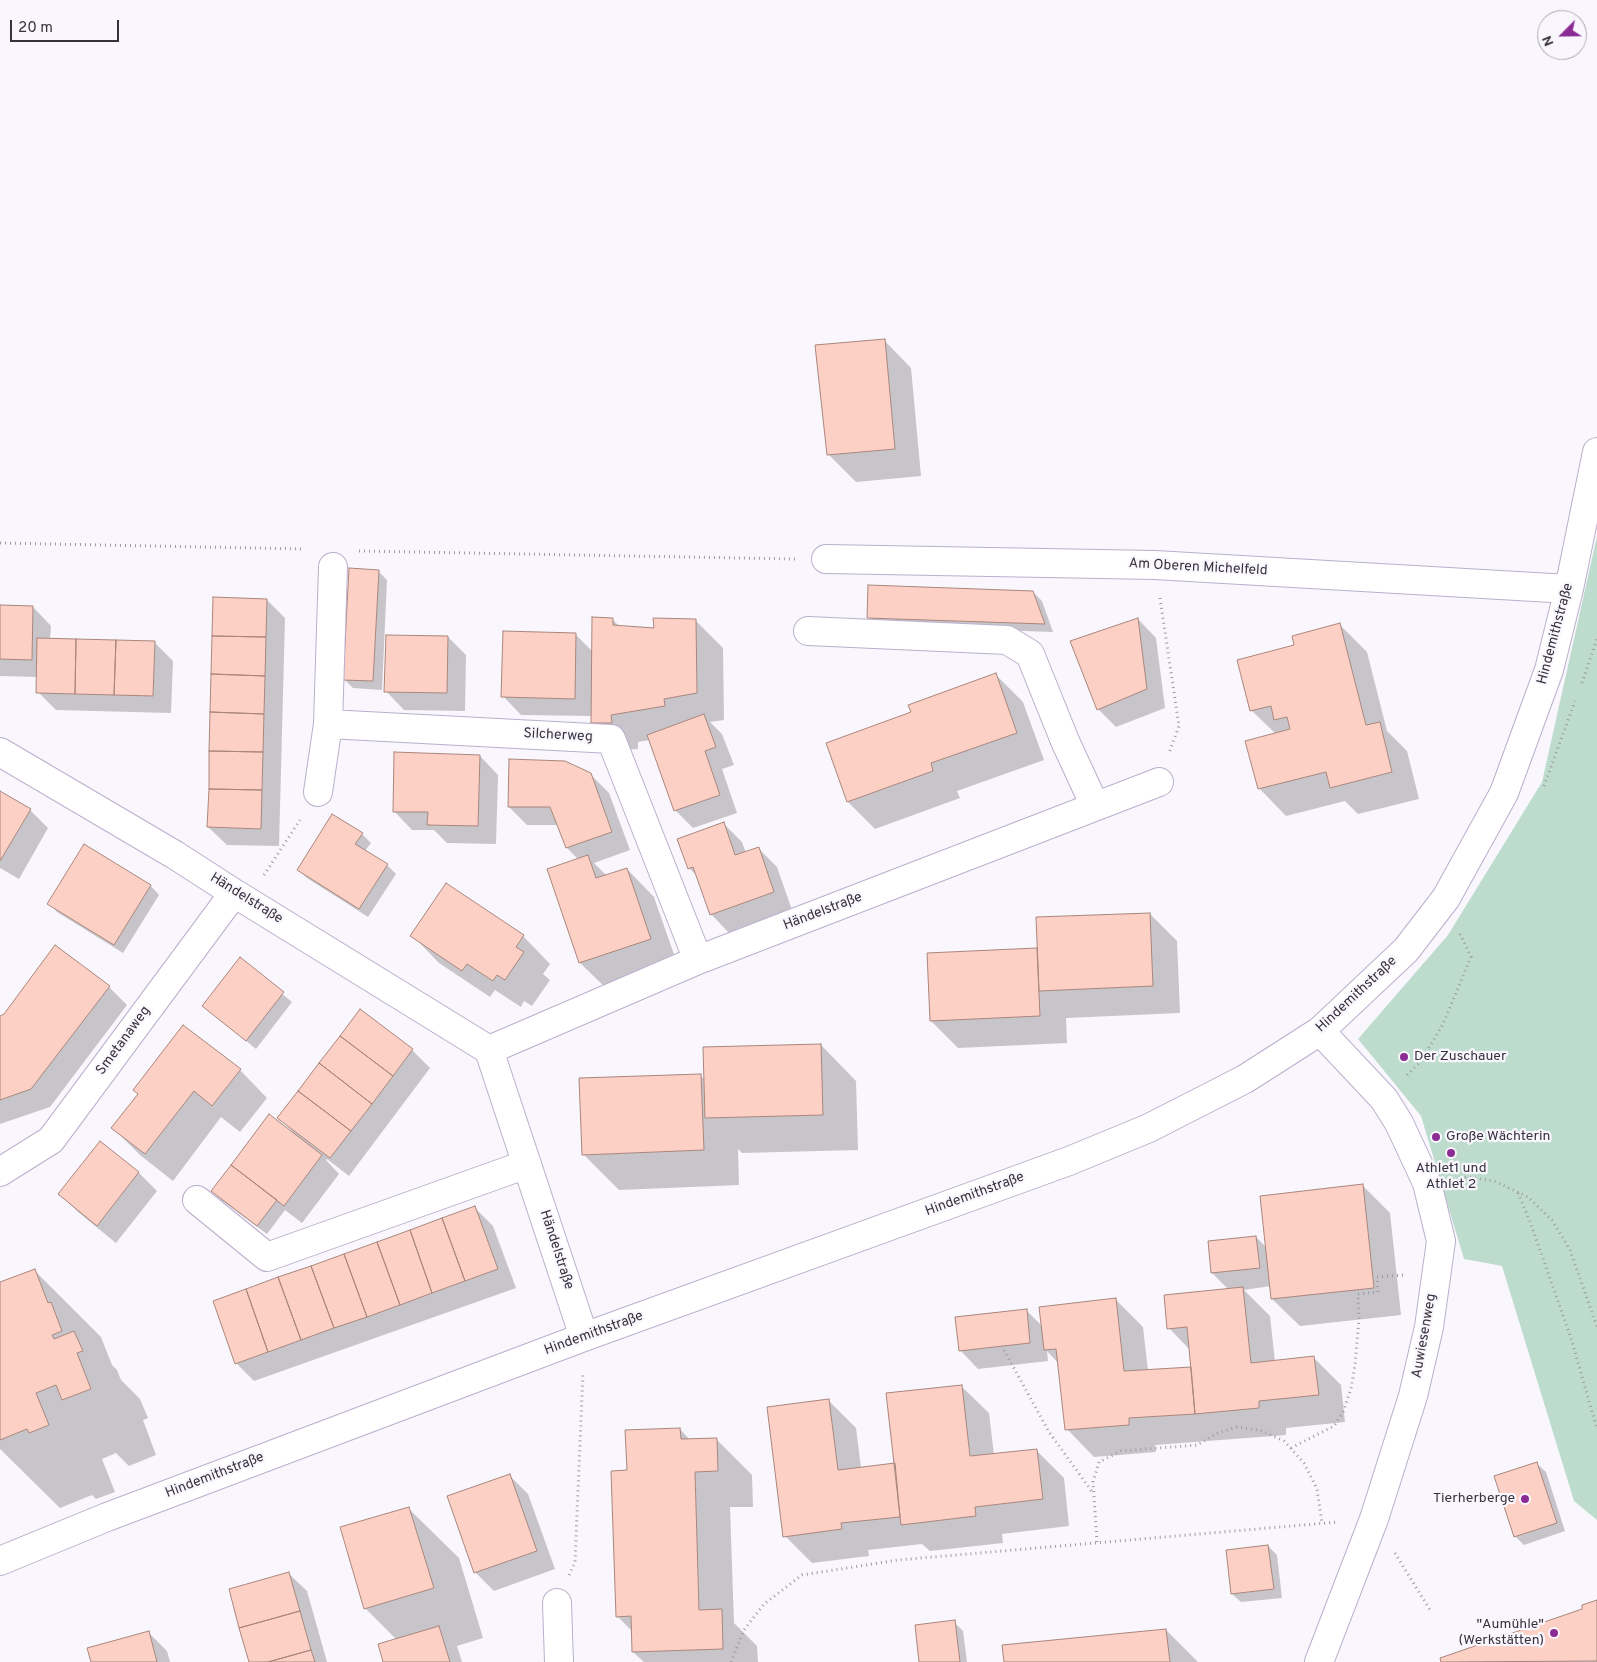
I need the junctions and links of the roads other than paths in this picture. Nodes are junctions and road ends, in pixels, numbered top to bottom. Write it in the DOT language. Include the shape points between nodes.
graph roads {
  1 [pos="1597,452"];
  2 [pos="333,556"];
  3 [pos="826,560"];
  4 [pos="1569,589"];
  5 [pos="808,631"];
  6 [pos="328,724"];
  7 [pos="0,752"];
  8 [pos="1159,782"];
  9 [pos="318,792"];
  10 [pos="1095,806"];
  11 [pos="241,897"];
  12 [pos="698,960"];
  13 [pos="1320,1031"];
  14 [pos="489,1050"];
  15 [pos="527,1164"];
  16 [pos="0,1172"];
  17 [pos="197,1200"];
  18 [pos="584,1337"];
  19 [pos="0,1561"];
  20 [pos="558,1603"];
  21 [pos="559,1662"];
  22 [pos="1319,1662"];
  1 -- 4 [label="street, Hindemithstraße"];
  2 -- 6 [label="street"];
  3 -- 4 [label="street, Am Oberen Michelfeld" via="1155,565"];
  4 -- 13 [label="street, Hindemithstraße" via="1549,670 1504,793 1446,898 1406,950"];
  5 -- 10 [label="street" via="1007,640 1030,654"];
  6 -- 9 [label="street"];
  6 -- 12 [label="street, Silcherweg" via="611,739"];
  7 -- 11 [label="street, Händelstraße"];
  8 -- 10 [label="street, Händelstraße"];
  10 -- 12 [label="street, Händelstraße"];
  11 -- 14 [label="street, Händelstraße"];
  11 -- 16 [label="street, Smetanaweg" via="51,1140"];
  12 -- 14 [label="street, Händelstraße"];
  13 -- 18 [label="street, Hindemithstraße" via="1245,1079 1149,1128"];
  13 -- 22 [label="street, Auwiesenweg" via="1384,1099 1398,1123 1427,1183 1441,1241 1429,1327 1413,1396 1374,1518"];
  14 -- 15 [label="street, Händelstraße"];
  15 -- 17 [label="street" via="267,1257"];
  15 -- 18 [label="street, Händelstraße"];
  18 -- 19 [label="street, Hindemithstraße" via="107,1517"];
  20 -- 21 [label="street"];
}
